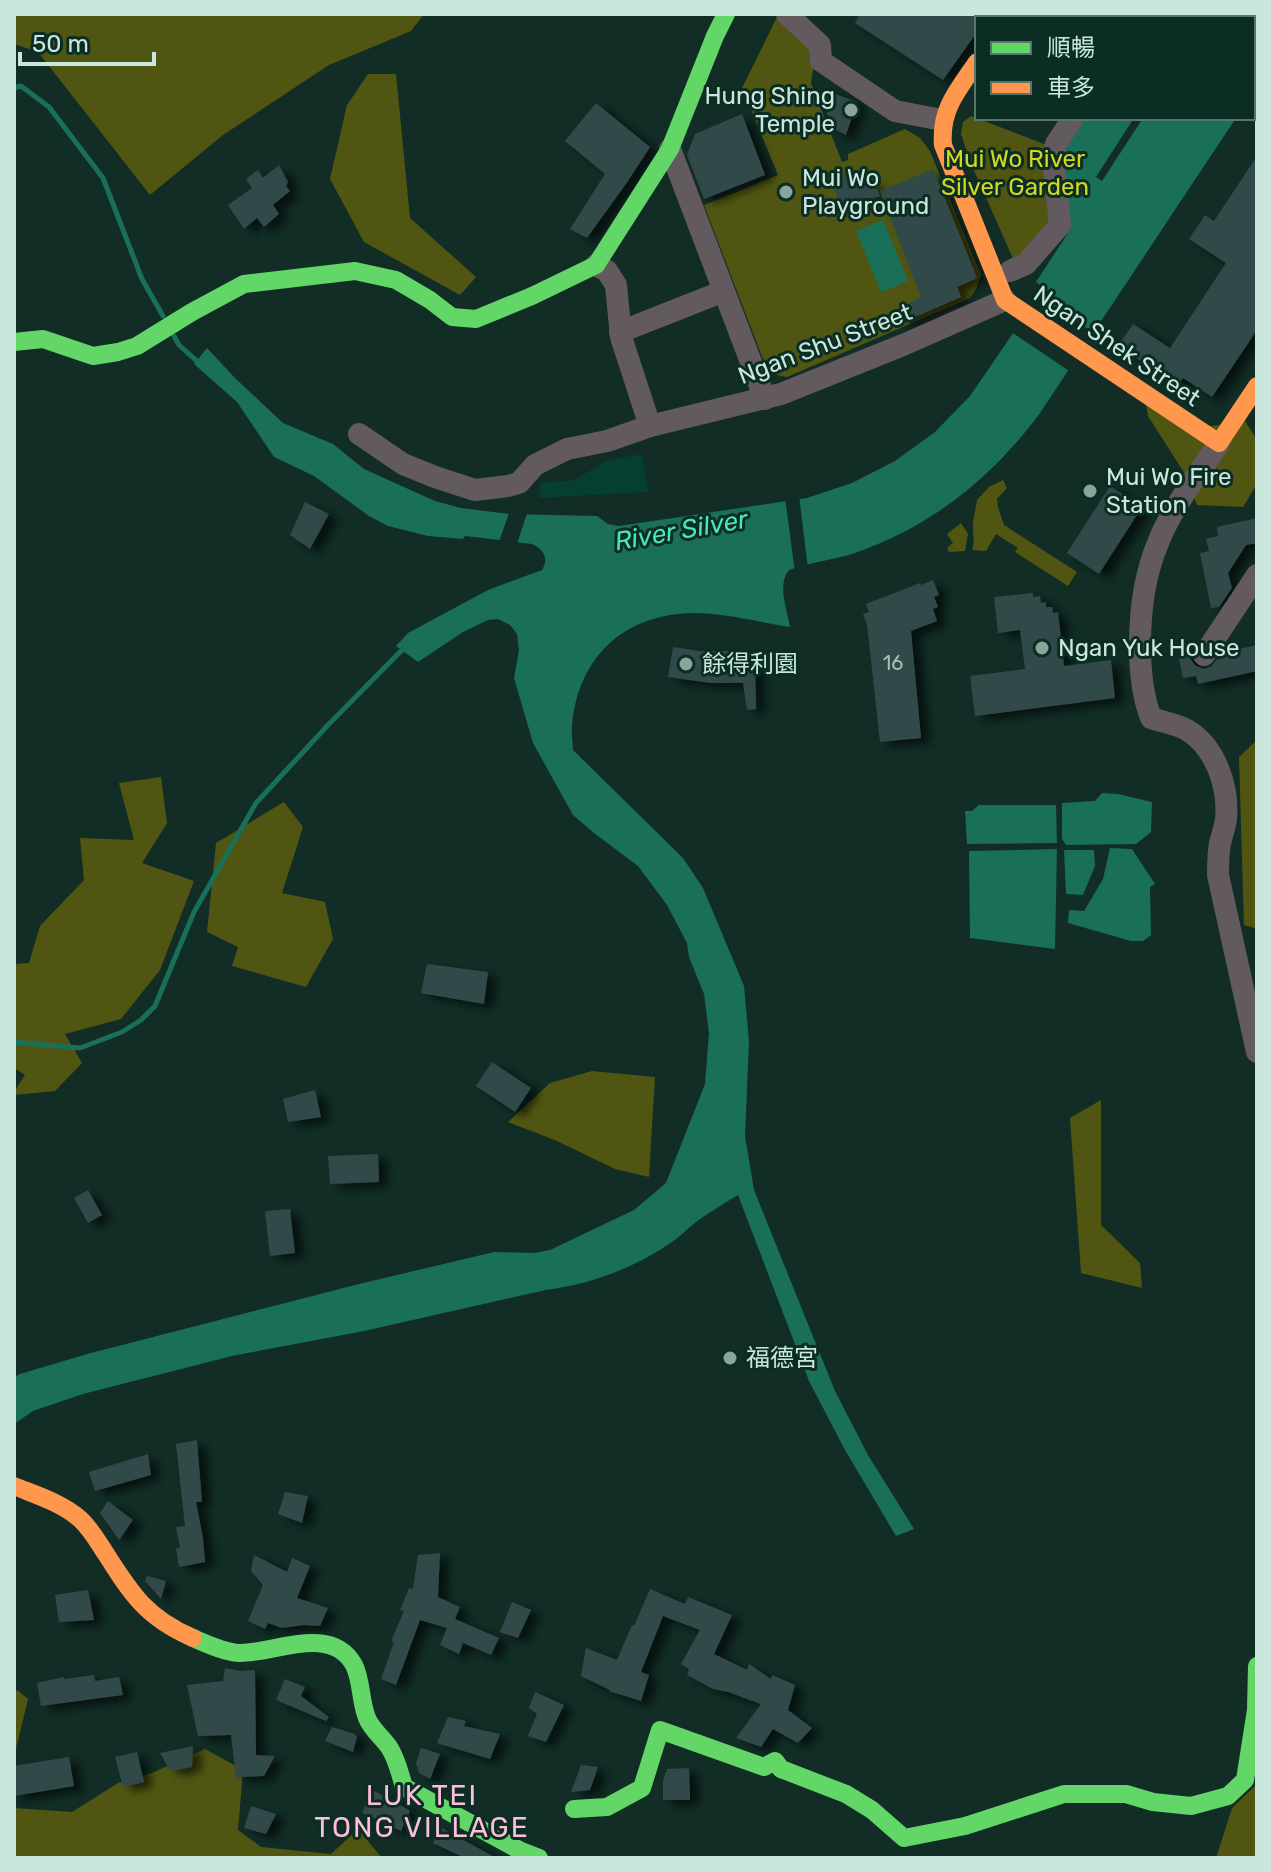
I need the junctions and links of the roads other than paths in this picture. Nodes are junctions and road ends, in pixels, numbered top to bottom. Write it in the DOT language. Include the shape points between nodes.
graph roads {
  1 [pos="726,14"];
  2 [pos="787,14"];
  3 [pos="975,65"];
  4 [pos="942,120"];
  5 [pos="1072,120"];
  6 [pos="670,149"];
  7 [pos="596,265"];
  8 [pos="1010,271"];
  9 [pos="724,291"];
  10 [pos="1011,304"];
  11 [pos="620,332"];
  12 [pos="14,342"];
  13 [pos="1256,390"];
  14 [pos="765,399"];
  15 [pos="650,426"];
  16 [pos="359,434"];
  17 [pos="1219,443"];
  18 [pos="1257,575"];
  19 [pos="1204,655"];
  20 [pos="1257,1052"];
  21 [pos="14,1486"];
  22 [pos="1257,1666"];
  23 [pos="1257,1672"];
  24 [pos="574,1809"];
  25 [pos="539,1858"];
  1 -- 6 [label="street"];
  2 -- 4 [label="street" via="820,45 821,61 895,111"];
  3 -- 4 [label="street"];
  4 -- 10 [label="street, Ngan Shek Street" via="943,145"];
  5 -- 8 [label="street" via="1053,157 1060,225 1026,264"];
  6 -- 7 [label="street"];
  6 -- 9 [label="street"];
  7 -- 11 [label="street" via="616,285"];
  7 -- 12 [label="street" via="469,320 452,317 396,280 355,271 244,284 137,346 93,356 43,339"];
  9 -- 11 [label="street"];
  9 -- 14 [label="street"];
  10 -- 14 [label="street, Ngan Shu Street"];
  10 -- 17 [label="street, Ngan Shek Street"];
  11 -- 15 [label="street"];
  13 -- 17 [label="street"];
  14 -- 15 [label="street, Ngan Shu Street"];
  15 -- 16 [label="street, Ngan Shu Street" via="567,449 535,465 519,493 475,490 403,464"];
  17 -- 20 [label="street" via="1158,541 1142,599 1140,664 1151,718 1191,733 1208,750 1222,777 1226,814 1218,875"];
  18 -- 19 [label="street"];
  21 -- 25 [label="street" via="79,1518 161,1622 238,1653 308,1642 340,1650 353,1662 369,1723 391,1750 404,1787"];
  22 -- 23 [label="street"];
  23 -- 24 [label="street" via="1245,1780 1228,1796 1191,1806 1126,1794 1064,1794 965,1826 904,1838 846,1794 781,1769 775,1761 764,1767 660,1730 642,1788 607,1807"];
}
